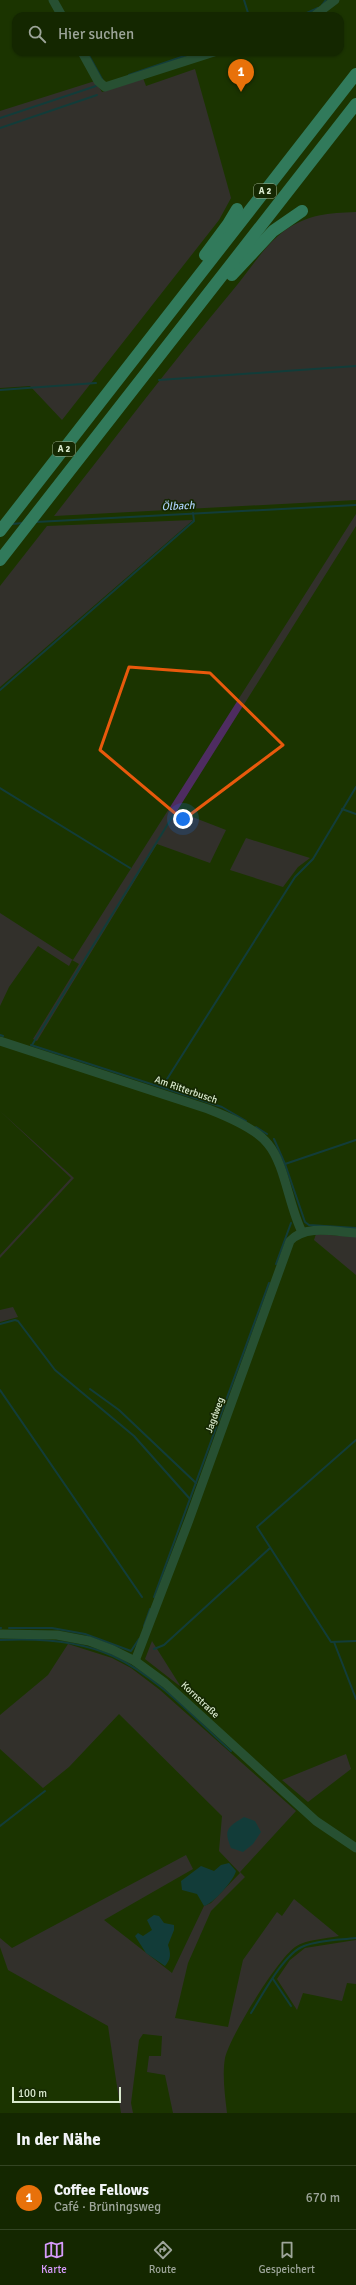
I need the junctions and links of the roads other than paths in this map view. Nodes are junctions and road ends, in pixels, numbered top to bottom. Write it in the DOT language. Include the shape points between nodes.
graph roads {
  1 [pos="53,0"];
  2 [pos="335,0"];
  3 [pos="60,12"];
  4 [pos="319,12"];
  5 [pos="84,56"];
  6 [pos="202,56"];
  7 [pos="356,74"];
  8 [pos="356,104"];
  9 [pos="237,209"];
  10 [pos="302,211"];
  11 [pos="175,308"];
  12 [pos="189,318"];
  13 [pos="0,531"];
  14 [pos="0,560"];
  15 [pos="0,1041"];
  16 [pos="302,1232"];
  17 [pos="356,1233"];
  18 [pos="0,1634"];
  19 [pos="135,1661"];
  20 [pos="356,1848"];
  1 -- 3 [label="street"];
  2 -- 4 [label="street"];
  5 -- 6 [label="street" via="98,81 105,87"];
  7 -- 11 [label="highway, A 2"];
  8 -- 12 [label="highway, A 2"];
  9 -- 11 [label="highway" via="191,275"];
  10 -- 12 [label="highway" via="270,234"];
  11 -- 13 [label="highway, A 2"];
  12 -- 14 [label="highway, A 2"];
  15 -- 16 [label="street, Am Ritterbusch" via="208,1108 260,1136 272,1148"];
  16 -- 17 [label="street" via="316,1230"];
  16 -- 19 [label="street, Jagdweg" via="290,1241"];
  18 -- 19 [label="street, Kornstraße" via="57,1635 88,1641"];
  19 -- 20 [label="street, Kornstraße" via="165,1683 316,1821"];
}
